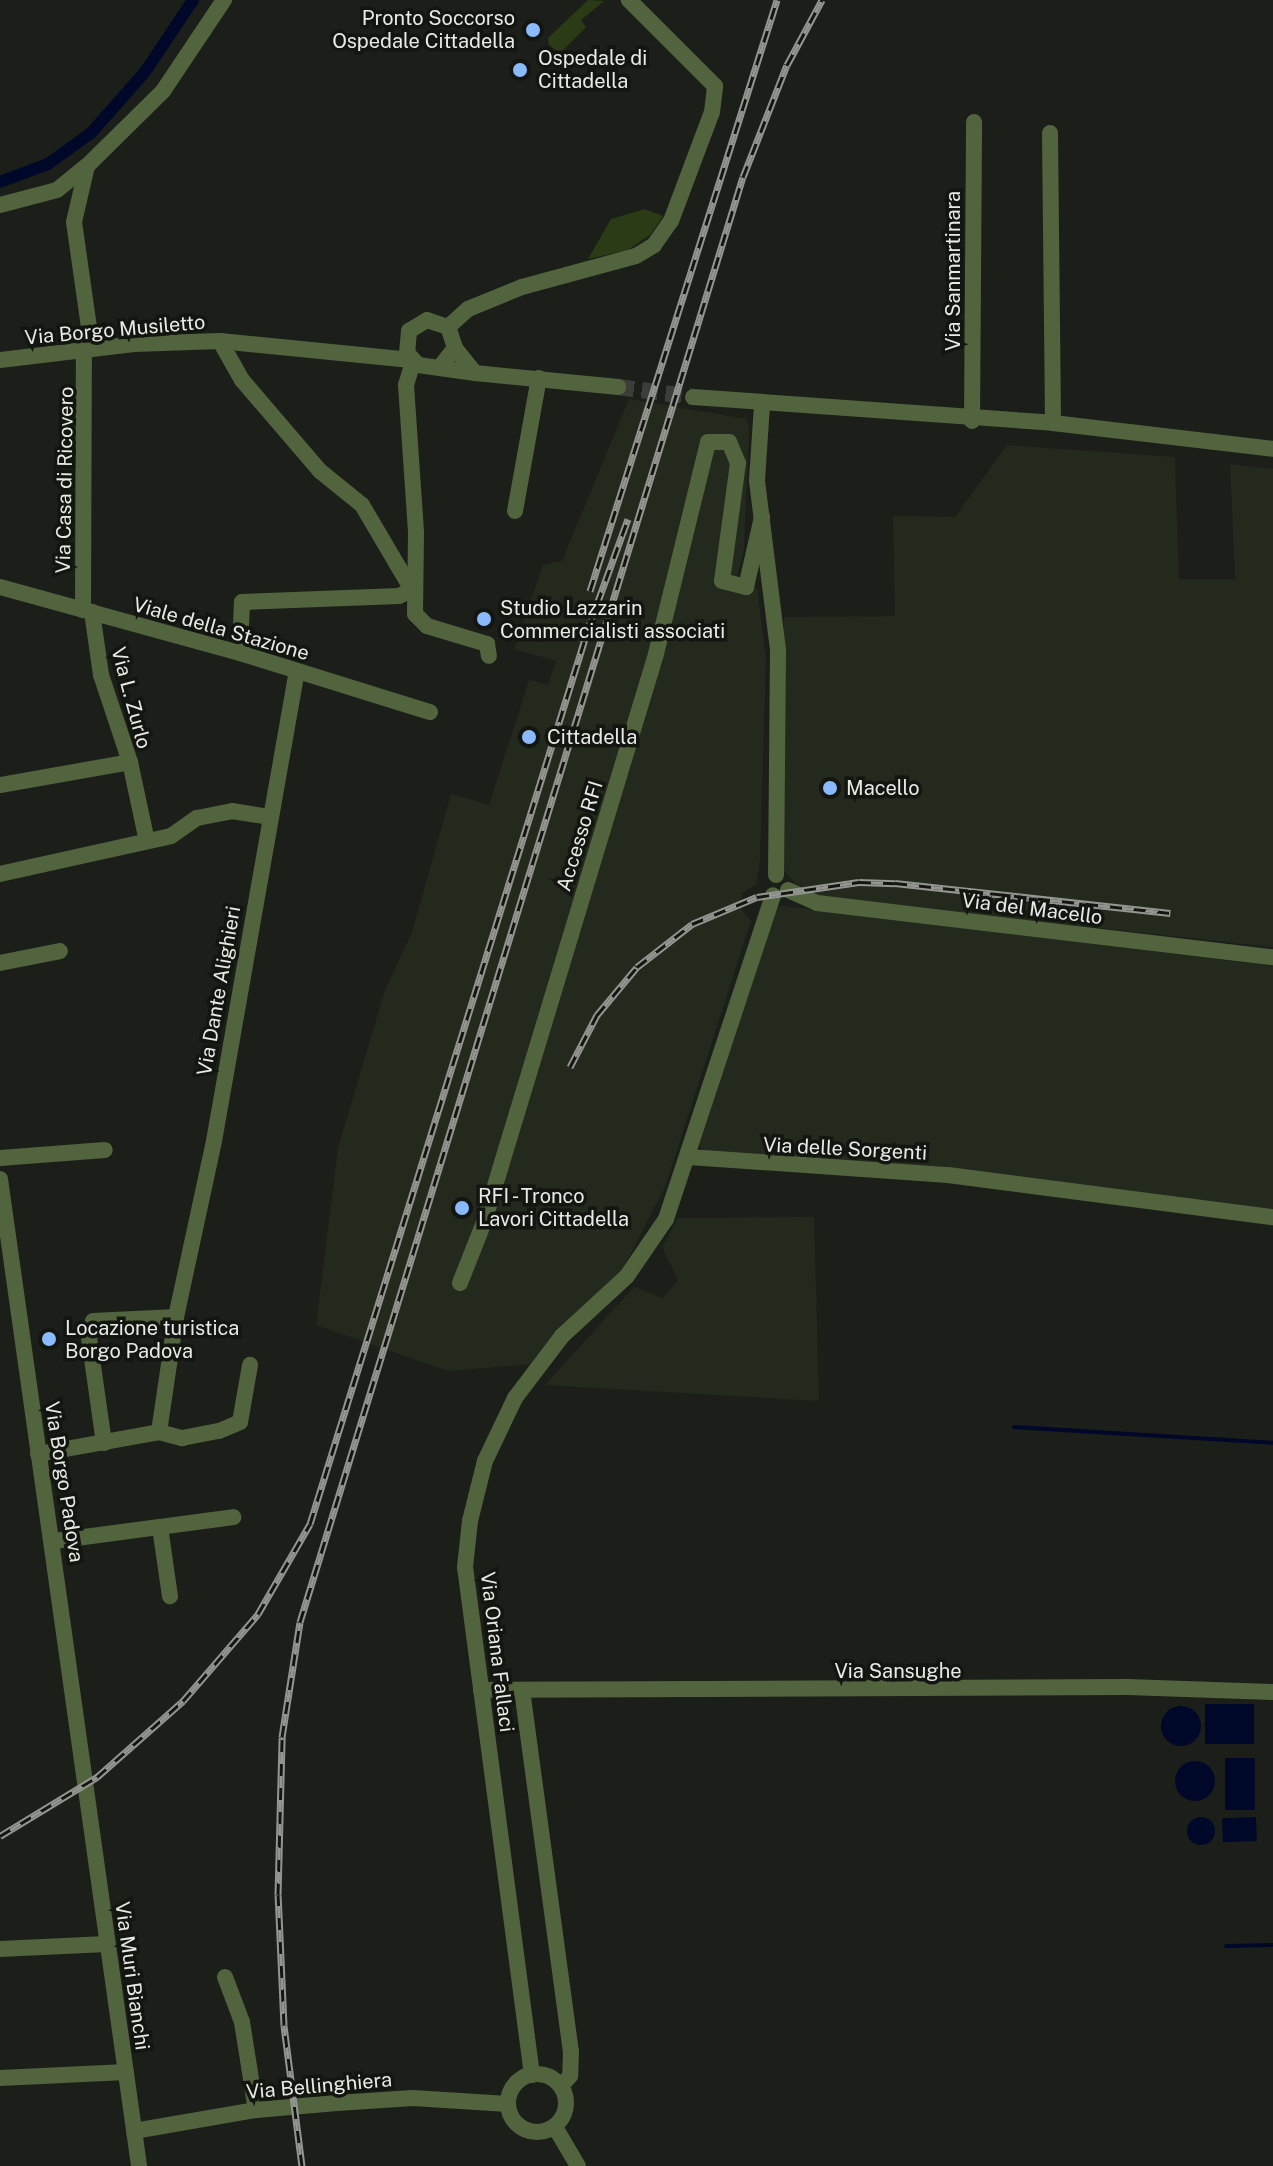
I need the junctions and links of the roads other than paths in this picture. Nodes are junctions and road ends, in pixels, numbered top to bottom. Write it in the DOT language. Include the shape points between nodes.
graph roads {
  1 [pos="224,0"];
  2 [pos="629,0"];
  3 [pos="974,122"];
  4 [pos="1050,133"];
  5 [pos="87,166"];
  6 [pos="0,205"];
  7 [pos="448,327"];
  8 [pos="407,338"];
  9 [pos="220,341"];
  10 [pos="455,348"];
  11 [pos="88,349"];
  12 [pos="378,356"];
  13 [pos="0,360"];
  14 [pos="412,361"];
  15 [pos="440,367"];
  16 [pos="475,373"];
  17 [pos="539,378"];
  18 [pos="618,387"];
  19 [pos="693,397"];
  20 [pos="762,405"];
  21 [pos="972,421"];
  22 [pos="1053,423"];
  23 [pos="1273,449"];
  24 [pos="515,511"];
  25 [pos="762,517"];
  26 [pos="0,587"];
  27 [pos="412,590"];
  28 [pos="89,615"];
  29 [pos="240,653"];
  30 [pos="489,656"];
  31 [pos="297,672"];
  32 [pos="430,712"];
  33 [pos="130,762"];
  34 [pos="0,785"];
  35 [pos="270,817"];
  36 [pos="147,841"];
  37 [pos="0,874"];
  38 [pos="780,892"];
  39 [pos="60,951"];
  40 [pos="1273,957"];
  41 [pos="0,963"];
  42 [pos="105,1150"];
  43 [pos="689,1157"];
  44 [pos="0,1158"];
  45 [pos="0,1179"];
  46 [pos="1273,1217"];
  47 [pos="7,1268"];
  48 [pos="460,1283"];
  49 [pos="176,1317"];
  50 [pos="250,1365"];
  51 [pos="159,1432"];
  52 [pos="104,1443"];
  53 [pos="38,1454"];
  54 [pos="233,1517"];
  55 [pos="160,1527"];
  56 [pos="54,1541"];
  57 [pos="170,1596"];
  58 [pos="481,1690"];
  59 [pos="522,1690"];
  60 [pos="1273,1692"];
  61 [pos="88,1791"];
  62 [pos="107,1944"];
  63 [pos="0,1949"];
  64 [pos="225,1977"];
  65 [pos="126,2072"];
  66 [pos="532,2075"];
  67 [pos="0,2078"];
  68 [pos="561,2086"];
  69 [pos="508,2104"];
  70 [pos="256,2110"];
  71 [pos="555,2127"];
  72 [pos="134,2131"];
  73 [pos="139,2166"];
  74 [pos="578,2166"];
  1 -- 5 [label="street" via="163,91"];
  2 -- 7 [label="street" via="715,86 712,112 671,221 654,245 636,256 522,287 468,309"];
  3 -- 21 [label="street, Via Sanmartinara"];
  4 -- 22 [label="street"];
  5 -- 6 [label="street" via="57,190"];
  5 -- 11 [label="street, Via Casa di Ricovero" via="74,222"];
  7 -- 8 [label="street" via="435,320 420,322"];
  7 -- 10 [label="street"];
  8 -- 12 [label="street"];
  8 -- 14 [label="street"];
  9 -- 11 [label="street, Via Borgo Musiletto"];
  9 -- 12 [label="street, Via Borgo Musiletto"];
  9 -- 27 [label="street" via="242,380 301,448 362,505"];
  10 -- 15 [label="street"];
  10 -- 16 [label="street"];
  11 -- 13 [label="street, Via Borgo Musiletto"];
  11 -- 28 [label="street, Via Casa di Ricovero"];
  12 -- 14 [label="street, Via Borgo Musiletto"];
  14 -- 15 [label="street" via="429,369"];
  14 -- 27 [label="street" via="406,385 416,533"];
  15 -- 16 [label="street"];
  16 -- 17 [label="street"];
  17 -- 18 [label="street"];
  17 -- 24 [label="street"];
  19 -- 20 [label="street"];
  20 -- 21 [label="street"];
  20 -- 25 [label="street" via="757,481"];
  21 -- 22 [label="street"];
  22 -- 23 [label="street"];
  25 -- 38 [label="street" via="778,650 776,875 787,879"];
  25 -- 48 [label="street, Accesso RFI" via="746,585 722,581 738,463 729,442 715,439 703,449 652,668 484,1222"];
  26 -- 28 [label="street, Viale della Stazione"];
  27 -- 29 [label="street" via="399,596 242,602"];
  27 -- 30 [label="street" via="415,614 427,626 487,644"];
  28 -- 29 [label="street, Viale della Stazione"];
  28 -- 33 [label="street, Via L. Zurlo" via="101,675"];
  29 -- 31 [label="street, Viale della Stazione"];
  31 -- 32 [label="street, Viale della Stazione"];
  31 -- 35 [label="street, Via Dante Alighieri"];
  33 -- 34 [label="street, Via L. Zurlo"];
  33 -- 36 [label="street"];
  35 -- 36 [label="street" via="232,811 197,818 171,836"];
  35 -- 49 [label="street, Via Dante Alighieri" via="214,1141"];
  36 -- 37 [label="street"];
  38 -- 40 [label="street, Via del Macello" via="817,903"];
  38 -- 43 [label="street"];
  39 -- 41 [label="street"];
  42 -- 44 [label="street"];
  43 -- 46 [label="street, Via delle Sorgenti" via="948,1175"];
  43 -- 58 [label="street, Via Oriana Fallaci" via="666,1219 647,1251 541,1360 515,1398 485,1461 465,1567"];
  45 -- 47 [label="street, Via Borgo Padova"];
  47 -- 53 [label="street, Via Borgo Padova"];
  49 -- 51 [label="street, Via Dante Alighieri"];
  49 -- 52 [label="street" via="93,1321 89,1338"];
  50 -- 51 [label="street" via="240,1422 182,1438"];
  51 -- 52 [label="street"];
  52 -- 53 [label="street"];
  53 -- 56 [label="street, Via Borgo Padova"];
  54 -- 55 [label="street"];
  55 -- 56 [label="street"];
  55 -- 57 [label="street"];
  56 -- 61 [label="street, Via Borgo Padova"];
  58 -- 59 [label="street, Via Sansughe"];
  58 -- 66 [label="street, Via Oriana Fallaci"];
  59 -- 60 [label="street, Via Sansughe" via="1127,1687"];
  59 -- 68 [label="street" via="571,2052 570,2076"];
  61 -- 62 [label="street, Via Muri Bianchi"];
  62 -- 63 [label="street"];
  62 -- 65 [label="street, Via Muri Bianchi"];
  64 -- 70 [label="street" via="242,2022"];
  65 -- 67 [label="street"];
  65 -- 72 [label="street, Via Muri Bianchi"];
  66 -- 68 [label="street"];
  66 -- 69 [label="street" via="515,2085"];
  68 -- 71 [label="street" via="566,2107"];
  69 -- 70 [label="street, Via Bellinghiera" via="413,2098"];
  69 -- 71 [label="street" via="525,2129"];
  70 -- 72 [label="street, Via Bellinghiera"];
  71 -- 74 [label="street"];
  72 -- 73 [label="street, Via Muri Bianchi"];
}
